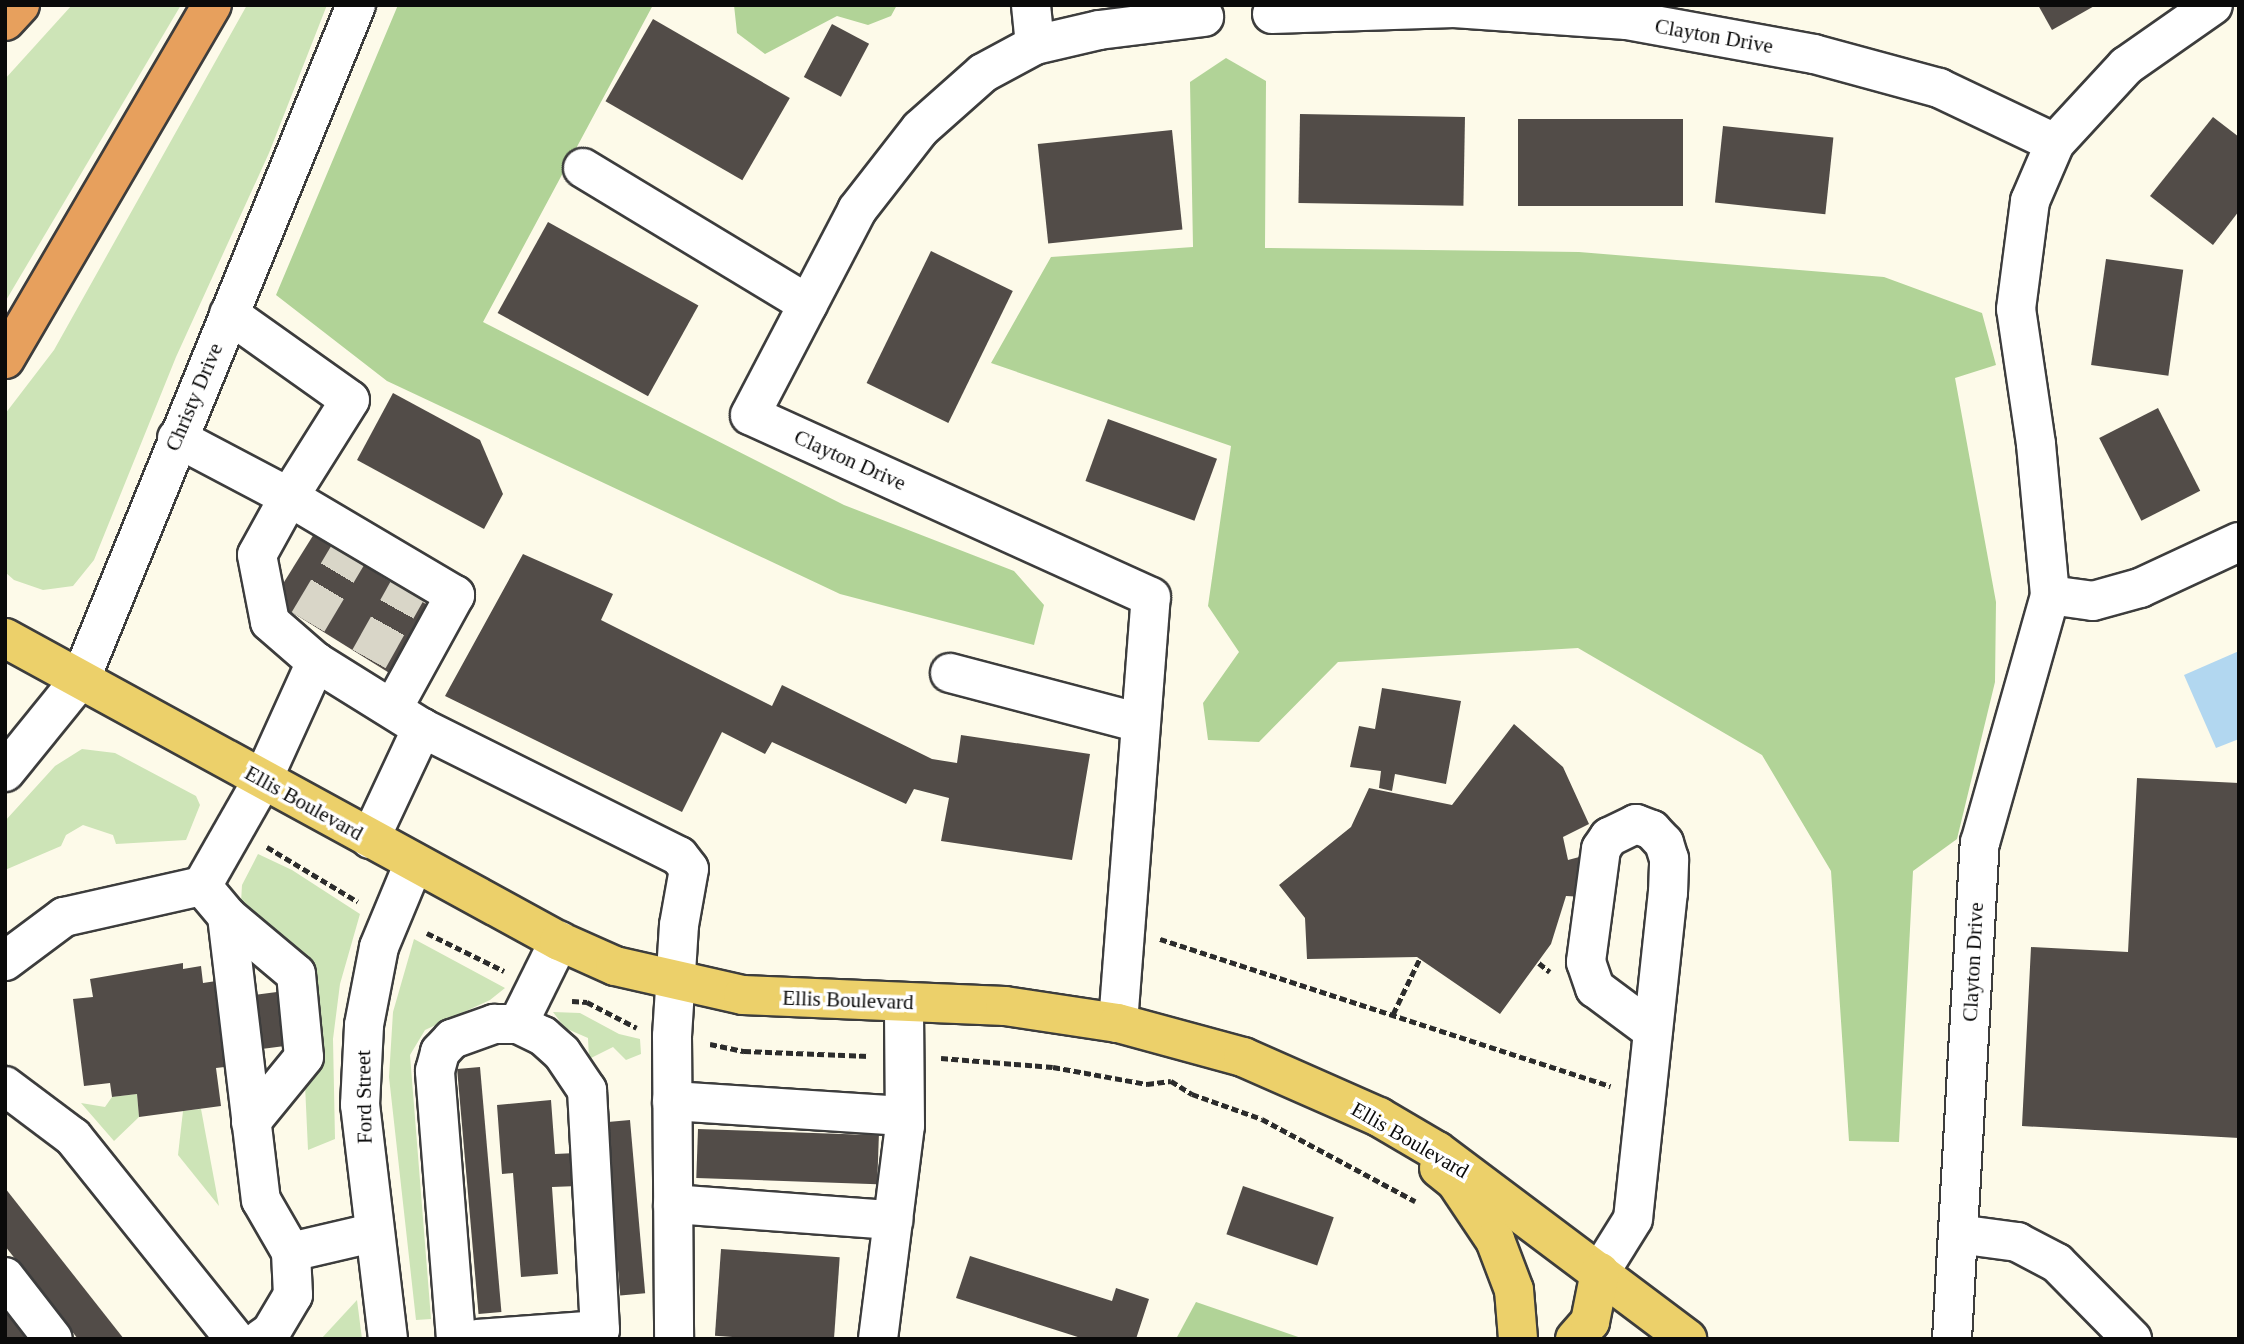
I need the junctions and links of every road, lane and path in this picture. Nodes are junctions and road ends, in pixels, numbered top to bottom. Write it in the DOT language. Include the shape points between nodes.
graph roads {
  1 [pos="20,5"];
  2 [pos="212,5"];
  3 [pos="356,5"];
  4 [pos="1031,5"];
  5 [pos="2213,5"];
  6 [pos="1272,14"];
  7 [pos="1203,17"];
  8 [pos="5,21"];
  9 [pos="1035,46"];
  10 [pos="2055,143"];
  11 [pos="583,169"];
  12 [pos="808,304"];
  13 [pos="229,314"];
  14 [pos="5,359"];
  15 [pos="177,438"];
  16 [pos="289,497"];
  17 [pos="2239,542"];
  18 [pos="2050,595"];
  19 [pos="5,638"];
  20 [pos="306,642"];
  21 [pos="950,673"];
  22 [pos="81,678"];
  23 [pos="407,718"];
  24 [pos="1141,723"];
  25 [pos="5,772"];
  26 [pos="262,780"];
  27 [pos="370,839"];
  28 [pos="414,863"];
  29 [pos="202,887"];
  30 [pos="228,916"];
  31 [pos="1126,928"];
  32 [pos="559,941"];
  33 [pos="1420,958"];
  34 [pos="5,961"];
  35 [pos="1539,963"];
  36 [pos="1558,978"];
  37 [pos="674,981"];
  38 [pos="904,1002"];
  39 [pos="1393,1014"];
  40 [pos="1118,1023"];
  41 [pos="518,1024"];
  42 [pos="1653,1031"];
  43 [pos="5,1086"];
  44 [pos="1647,1090"];
  45 [pos="672,1101"];
  46 [pos="904,1116"];
  47 [pos="1379,1117"];
  48 [pos="251,1122"];
  49 [pos="673,1204"];
  50 [pos="893,1220"];
  51 [pos="372,1233"];
  52 [pos="1958,1234"];
  53 [pos="290,1252"];
  54 [pos="1600,1272"];
  55 [pos="5,1277"];
  56 [pos="53,1339"];
  57 [pos="235,1339"];
  58 [pos="261,1339"];
  59 [pos="388,1339"];
  60 [pos="456,1339"];
  61 [pos="477,1339"];
  62 [pos="674,1339"];
  63 [pos="878,1339"];
  64 [pos="1518,1339"];
  65 [pos="1575,1339"];
  66 [pos="1687,1339"];
  67 [pos="1952,1339"];
  68 [pos="2132,1339"];
  1 -- 8 [label="highway"];
  2 -- 14 [label="highway"];
  3 -- 13 [label="street, Christy Drive"];
  4 -- 9 [label="street"];
  5 -- 10 [label="street, Clayton Drive" via="2126,66"];
  6 -- 10 [label="street, Clayton Drive" via="1454,8 1627,20 1814,54 1940,88"];
  7 -- 9 [label="street, Clayton Drive" via="1099,30"];
  9 -- 12 [label="street, Clayton Drive" via="983,73 920,129 857,211"];
  10 -- 18 [label="street, Clayton Drive" via="2030,201 2016,309 2036,444"];
  11 -- 12 [label="street"];
  12 -- 24 [label="street, Clayton Drive" via="750,415 1151,597"];
  13 -- 15 [label="street, Christy Drive"];
  13 -- 16 [label="street" via="350,400"];
  15 -- 16 [label="street"];
  15 -- 22 [label="street, Christy Drive"];
  16 -- 20 [label="street" via="257,555 270,622"];
  16 -- 23 [label="street" via="355,546 413,581 455,595"];
  17 -- 18 [label="street" via="2128,592 2092,601"];
  18 -- 52 [label="street, Clayton Drive" via="1980,843"];
  19 -- 22 [label="main road, Ellis Boulevard"];
  20 -- 23 [label="street" via="362,672"];
  20 -- 26 [label="street"];
  21 -- 24 [label="street"];
  22 -- 25 [label="street, Christy Drive"];
  22 -- 26 [label="main road, Ellis Boulevard"];
  23 -- 27 [label="street"];
  23 -- 37 [label="street" via="679,856 690,869 690,885 679,925"];
  24 -- 31 [label="street, Clayton Drive"];
  26 -- 27 [label="main road, Ellis Boulevard"];
  26 -- 29 [label="street"];
  27 -- 28 [label="main road, Ellis Boulevard"];
  28 -- 32 [label="main road, Ellis Boulevard"];
  28 -- 51 [label="street, Ford Street" via="379,947 364,1025 360,1104"];
  29 -- 30 [label="street"];
  29 -- 34 [label="street" via="64,917"];
  30 -- 48 [label="street"];
  30 -- 48 [label="street" via="296,974 304,1057"];
  31 -- 39 [label="path"];
  31 -- 40 [label="street, Clayton Drive"];
  32 -- 37 [label="main road, Ellis Boulevard" via="615,966"];
  32 -- 41 [label="street"];
  33 -- 39 [label="path"];
  35 -- 36 [label="path"];
  37 -- 38 [label="main road, Ellis Boulevard" via="743,995"];
  37 -- 45 [label="street"];
  38 -- 40 [label="main road, Ellis Boulevard" via="1005,1006"];
  38 -- 46 [label="street"];
  39 -- 44 [label="path" via="1617,1087"];
  40 -- 47 [label="main road, Ellis Boulevard" via="1243,1057"];
  41 -- 60 [label="street" via="494,1024 452,1039 440,1052 435,1071"];
  41 -- 61 [label="street" via="543,1036 562,1053 587,1090 600,1330"];
  42 -- 44 [label="street"];
  43 -- 57 [label="street" via="74,1137"];
  44 -- 54 [label="street" via="1633,1219"];
  45 -- 46 [label="street"];
  45 -- 49 [label="street"];
  46 -- 50 [label="street"];
  47 -- 54 [label="main road, Ellis Boulevard" via="1494,1190"];
  47 -- 64 [label="main road" via="1455,1182 1495,1240 1514,1290"];
  48 -- 53 [label="street" via="261,1199"];
  49 -- 50 [label="street"];
  49 -- 62 [label="street"];
  50 -- 63 [label="street"];
  51 -- 53 [label="street"];
  51 -- 59 [label="street, Ford Street"];
  52 -- 67 [label="street, Clayton Drive"];
  52 -- 68 [label="street" via="2017,1242 2057,1263"];
  53 -- 58 [label="street" via="293,1295 271,1332"];
  54 -- 65 [label="main road" via="1590,1322"];
  54 -- 66 [label="main road, Ellis Boulevard"];
  55 -- 56 [label="street"];
}
